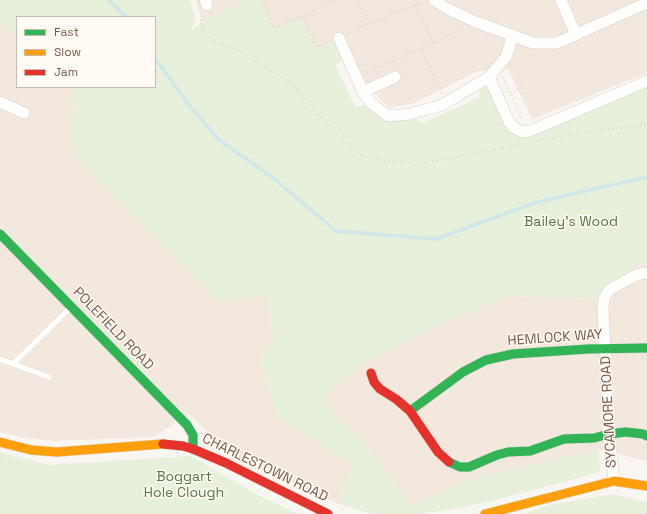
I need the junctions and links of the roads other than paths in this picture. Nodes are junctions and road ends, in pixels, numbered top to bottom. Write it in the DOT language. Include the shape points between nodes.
graph roads {
  1 [pos="434,0"];
  2 [pos="561,0"];
  3 [pos="647,1"];
  4 [pos="448,4"];
  5 [pos="513,35"];
  6 [pos="576,35"];
  7 [pos="339,38"];
  8 [pos="395,76"];
  9 [pos="489,77"];
  10 [pos="647,81"];
  11 [pos="363,92"];
  12 [pos="0,102"];
  13 [pos="24,113"];
  14 [pos="0,234"];
  15 [pos="647,273"];
  16 [pos="71,306"];
  17 [pos="605,348"];
  18 [pos="647,348"];
  19 [pos="0,359"];
  20 [pos="13,364"];
  21 [pos="371,373"];
  22 [pos="49,377"];
  23 [pos="410,411"];
  24 [pos="609,434"];
  25 [pos="647,436"];
  26 [pos="0,442"];
  27 [pos="193,449"];
  28 [pos="614,481"];
  29 [pos="647,486"];
  30 [pos="328,514"];
  31 [pos="486,514"];
  1 -- 4 [label="street"];
  2 -- 6 [label="street"];
  3 -- 6 [label="street"];
  4 -- 5 [label="street" via="476,22"];
  5 -- 6 [label="street" via="533,43 557,44"];
  5 -- 9 [label="street" via="506,57"];
  7 -- 11 [label="street"];
  8 -- 11 [label="street"];
  9 -- 10 [label="street" via="509,122 523,132"];
  9 -- 11 [label="street" via="442,105 410,114 388,116 371,103"];
  12 -- 13 [label="street"];
  14 -- 16 [label="street, POLEFIELD ROAD"];
  15 -- 17 [label="street, SYCAMORE ROAD" via="636,275 609,290 604,299 603,309"];
  16 -- 20 [label="lane"];
  16 -- 27 [label="street, POLEFIELD ROAD" via="187,425 193,435"];
  17 -- 18 [label="street, HEMLOCK WAY"];
  17 -- 23 [label="street, HEMLOCK WAY" via="513,354 486,360 463,372"];
  17 -- 24 [label="street, SYCAMORE ROAD"];
  19 -- 20 [label="lane"];
  20 -- 22 [label="lane"];
  21 -- 23 [label="street" via="380,390"];
  23 -- 24 [label="street" via="438,452 450,464 460,467 469,467 508,452 530,451 564,439 594,438"];
  24 -- 25 [label="street" via="626,432"];
  24 -- 28 [label="street, SYCAMORE ROAD"];
  26 -- 27 [label="street, CHARLESTOWN ROAD" via="31,450 57,452 157,444"];
  27 -- 30 [label="street, CHARLESTOWN ROAD"];
  28 -- 29 [label="street"];
  28 -- 31 [label="street"];
}
